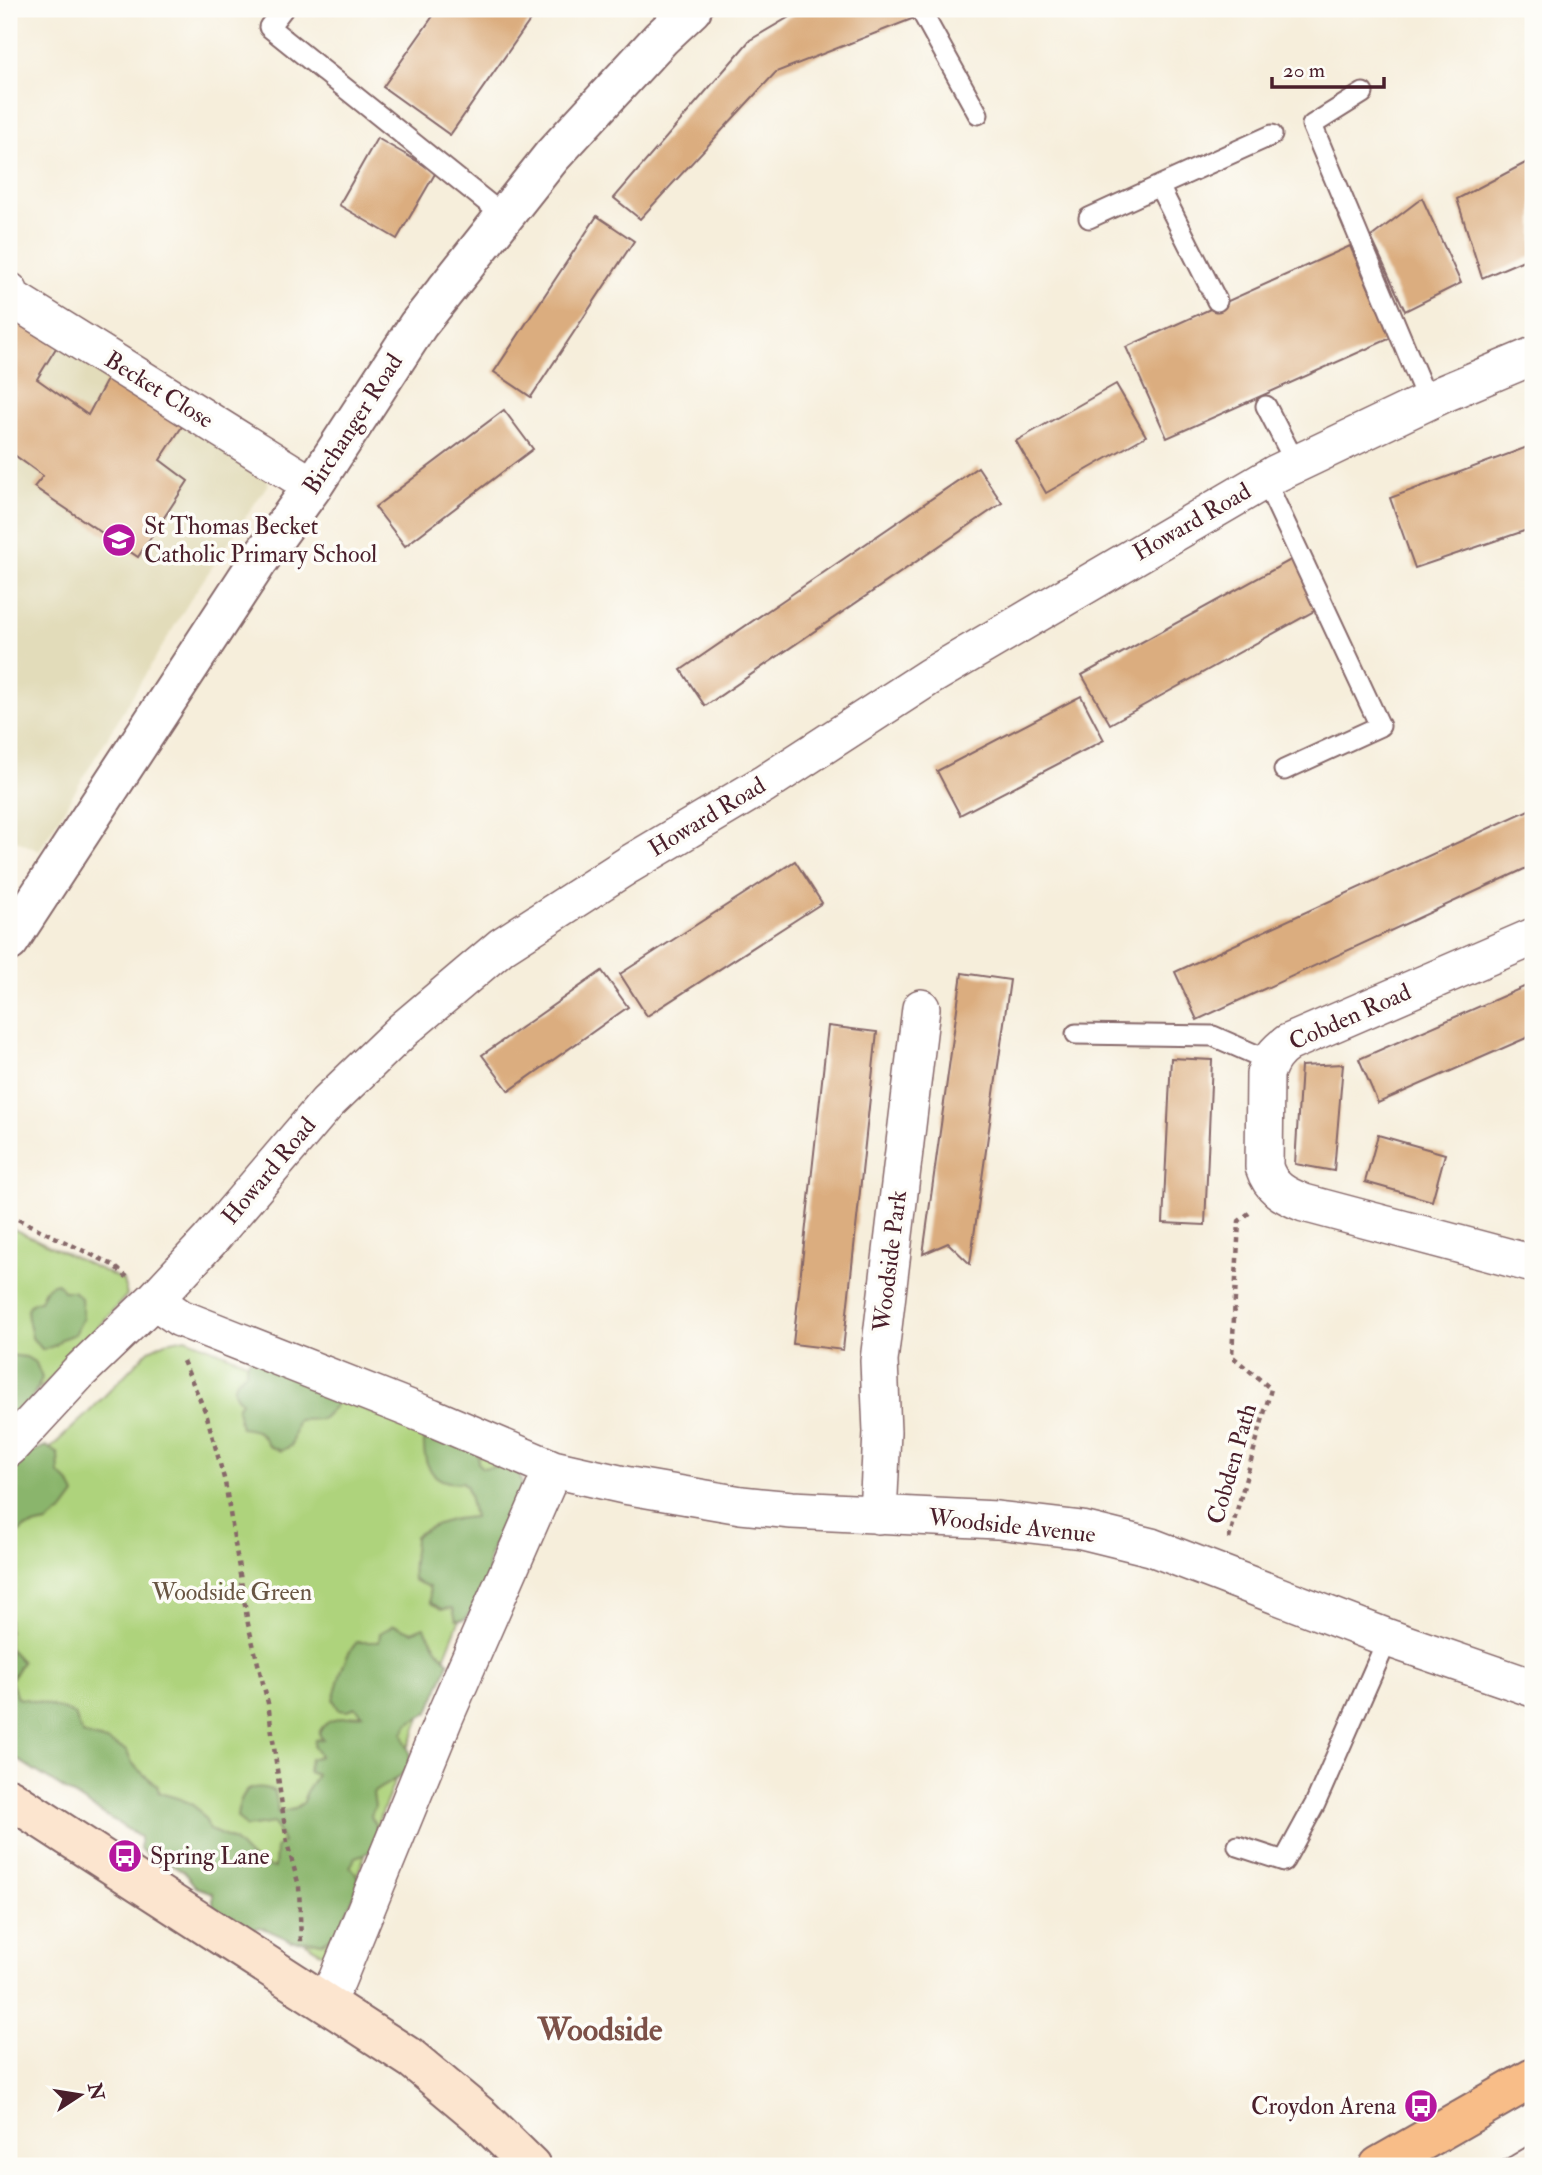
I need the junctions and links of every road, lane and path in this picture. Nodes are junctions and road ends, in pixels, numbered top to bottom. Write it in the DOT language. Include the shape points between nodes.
graph roads {
  1 [pos="283,9"];
  2 [pos="692,9"];
  3 [pos="920,9"];
  4 [pos="1363,93"];
  5 [pos="978,114"];
  6 [pos="1272,135"];
  7 [pos="1159,186"];
  8 [pos="504,216"];
  9 [pos="1089,218"];
  10 [pos="9,291"];
  11 [pos="1217,301"];
  12 [pos="1533,356"];
  13 [pos="1428,402"];
  14 [pos="1266,406"];
  15 [pos="1280,472"];
  16 [pos="313,486"];
  17 [pos="1284,770"];
  18 [pos="1533,937"];
  19 [pos="9,942"];
  20 [pos="921,1008"];
  21 [pos="1076,1034"];
  22 [pos="1270,1060"];
  23 [pos="1277,1190"];
  24 [pos="9,1215"];
  25 [pos="1533,1264"];
  26 [pos="167,1309"];
  27 [pos="9,1448"];
  28 [pos="553,1469"];
  29 [pos="878,1515"];
  30 [pos="1220,1572"];
  31 [pos="1388,1638"];
  32 [pos="1533,1688"];
  33 [pos="9,1798"];
  34 [pos="1238,1846"];
  35 [pos="331,1991"];
  36 [pos="1533,2078"];
  37 [pos="531,2166"];
  38 [pos="1379,2166"];
  1 -- 8 [label="lane" via="269,27"];
  2 -- 8 [label="street, Birchanger Road" via="552,156"];
  3 -- 5 [label="lane"];
  4 -- 13 [label="lane" via="1312,125"];
  6 -- 7 [label="lane"];
  7 -- 9 [label="lane"];
  7 -- 11 [label="lane"];
  8 -- 16 [label="street, Birchanger Road" via="418,325"];
  10 -- 16 [label="street, Becket Close" via="10,297"];
  12 -- 13 [label="street, Howard Road"];
  13 -- 15 [label="street, Howard Road"];
  14 -- 15 [label="lane"];
  15 -- 17 [label="lane" via="1380,726"];
  15 -- 26 [label="street, Howard Road" via="929,677 502,946 404,1029 327,1103 210,1240"];
  16 -- 19 [label="street, Birchanger Road" via="257,563"];
  18 -- 22 [label="street, Cobden Road" via="1288,1043"];
  20 -- 29 [label="street, Woodside Park" via="879,1361"];
  21 -- 22 [label="lane" via="1213,1036"];
  22 -- 23 [label="street, Cobden Road" via="1265,1074 1264,1167"];
  23 -- 25 [label="street" via="1304,1203"];
  23 -- 30 [label="path, Cobden Path" via="1239,1221 1232,1356 1271,1390"];
  24 -- 26 [label="path" via="113,1265"];
  26 -- 27 [label="street, Howard Road" via="80,1371"];
  26 -- 28 [label="street"];
  26 -- 35 [label="path" via="173,1343 206,1413 225,1482 248,1624 268,1703 287,1843 299,1886 302,1955"];
  28 -- 29 [label="street, Woodside Avenue" via="741,1505"];
  28 -- 35 [label="street"];
  29 -- 30 [label="street, Woodside Avenue" via="997,1520 1082,1530 1151,1547"];
  30 -- 31 [label="street, Woodside Avenue"];
  31 -- 32 [label="street, Woodside Avenue"];
  31 -- 34 [label="lane" via="1315,1804 1284,1861"];
  33 -- 35 [label="main road"];
  35 -- 37 [label="main road" via="444,2084"];
  36 -- 38 [label="main road"];
}
